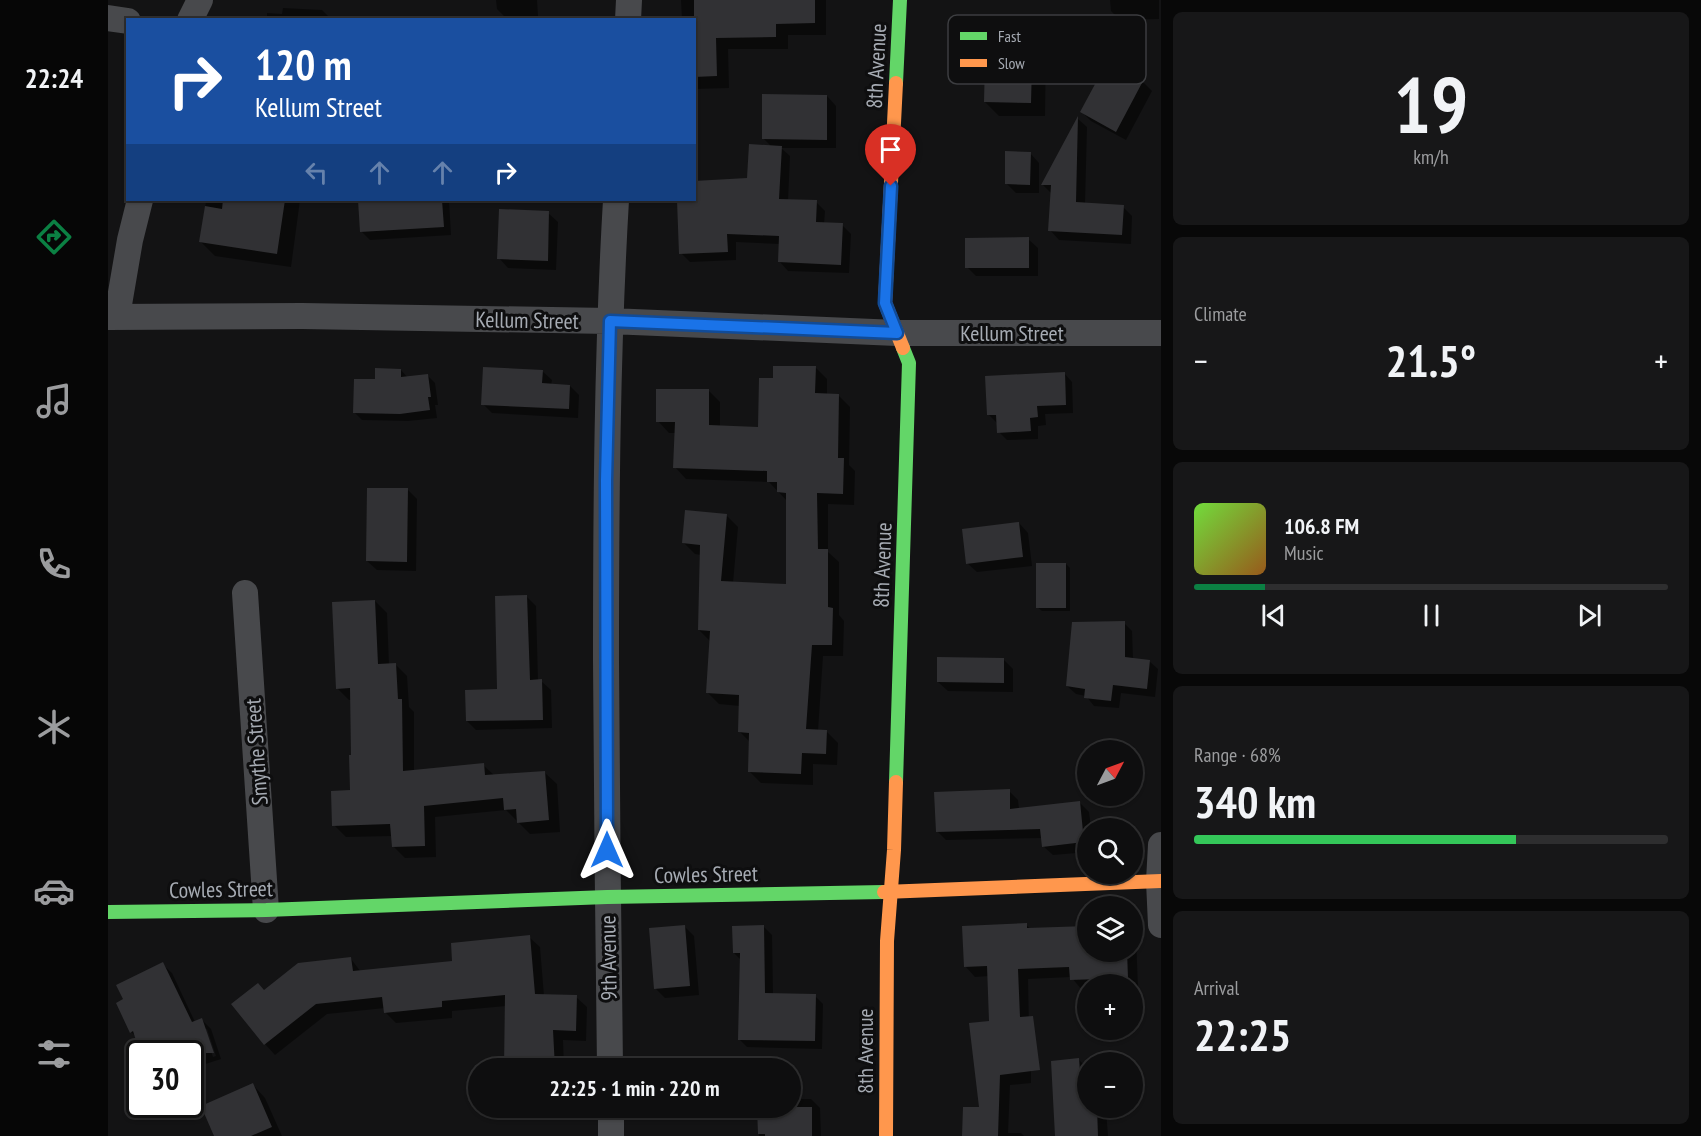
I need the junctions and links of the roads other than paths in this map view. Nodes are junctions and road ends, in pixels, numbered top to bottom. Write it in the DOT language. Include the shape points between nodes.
graph roads {
  1 [pos="200,0"];
  2 [pos="629,0"];
  3 [pos="900,0"];
  4 [pos="108,18"];
  5 [pos="191,18"];
  6 [pos="628,18"];
  7 [pos="126,21"];
  8 [pos="140,201"];
  9 [pos="616,201"];
  10 [pos="112,316"];
  11 [pos="610,321"];
  12 [pos="897,333"];
  13 [pos="1161,333"];
  14 [pos="245,593"];
  15 [pos="1161,845"];
  16 [pos="1160,881"];
  17 [pos="890,892"];
  18 [pos="607,897"];
  19 [pos="266,910"];
  20 [pos="108,912"];
  21 [pos="1161,926"];
  22 [pos="610,1058"];
  23 [pos="610,1118"];
  24 [pos="611,1136"];
  25 [pos="886,1136"];
  1 -- 5 [label="street"];
  2 -- 6 [label="street"];
  3 -- 12 [label="street, 8th Avenue" via="885,303"];
  4 -- 7 [label="street"];
  8 -- 10 [label="street"];
  9 -- 11 [label="street, 9th Avenue"];
  10 -- 11 [label="street, Kellum Street"];
  11 -- 12 [label="street, Kellum Street"];
  11 -- 18 [label="street, 9th Avenue" via="606,480"];
  12 -- 13 [label="street, Kellum Street"];
  12 -- 17 [label="street, 8th Avenue" via="909,363"];
  14 -- 19 [label="street, Smythe Street"];
  15 -- 16 [label="street"];
  16 -- 17 [label="street, Cowles Street"];
  16 -- 21 [label="street"];
  17 -- 18 [label="street, Cowles Street"];
  17 -- 25 [label="street, 8th Avenue"];
  18 -- 19 [label="street, Cowles Street"];
  18 -- 22 [label="street, 9th Avenue"];
  19 -- 20 [label="street, Cowles Street"];
  23 -- 24 [label="street"];
}
